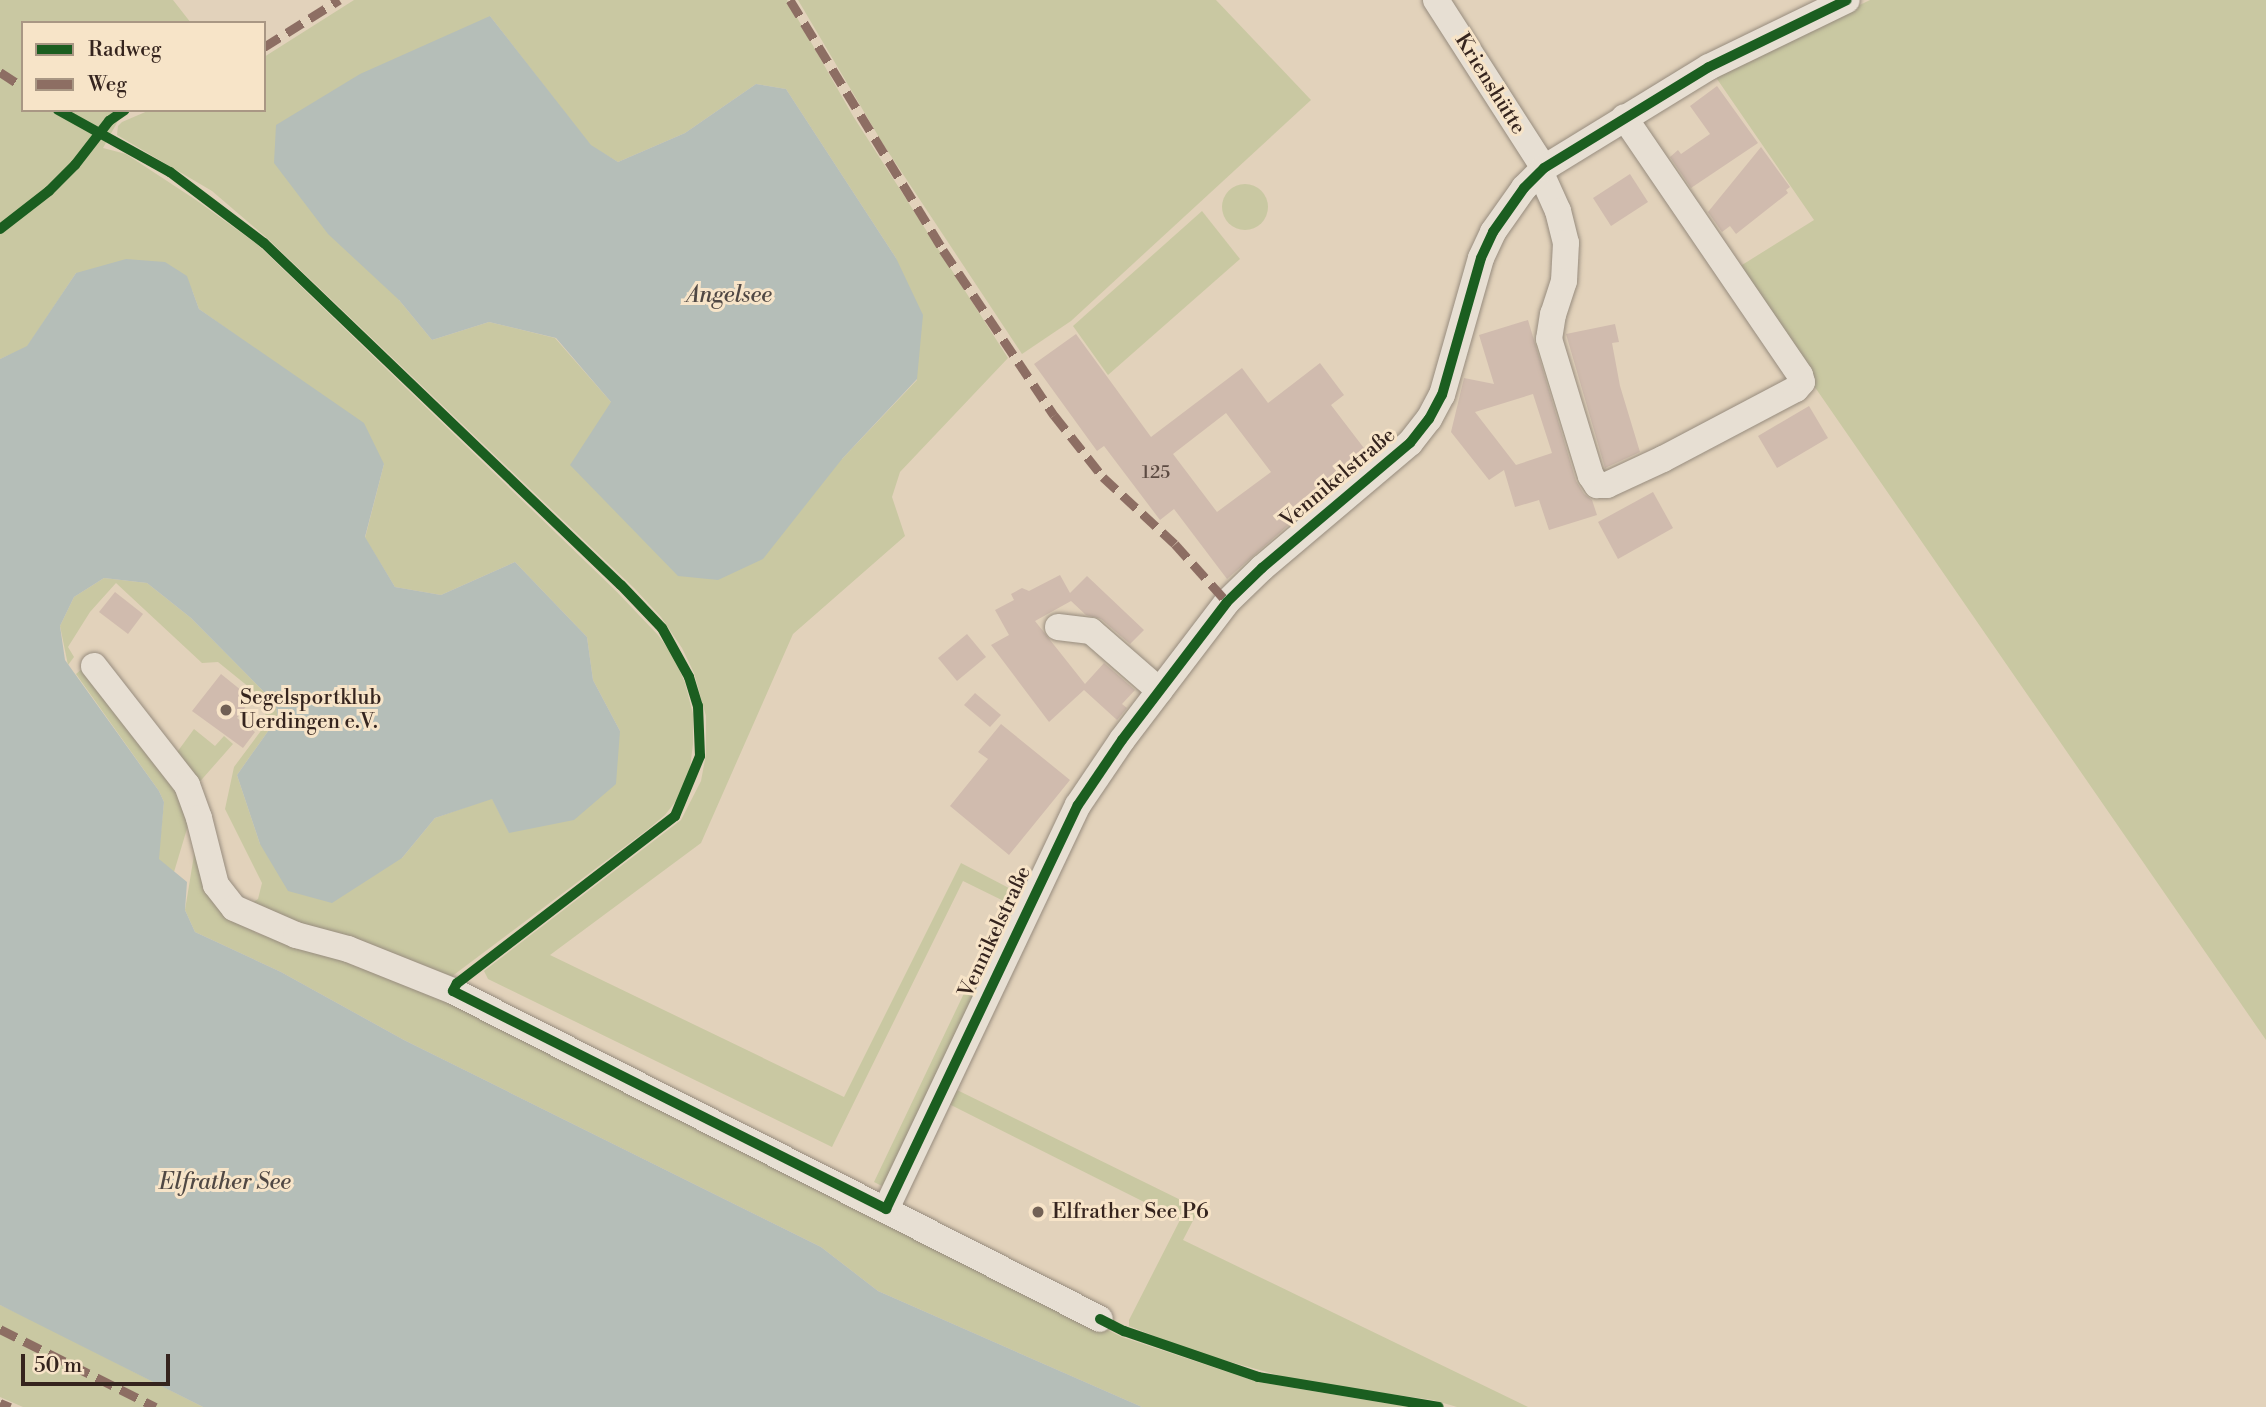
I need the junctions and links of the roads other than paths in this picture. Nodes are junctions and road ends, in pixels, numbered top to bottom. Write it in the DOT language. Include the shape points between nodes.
graph roads {
  1 [pos="1436,0"];
  2 [pos="1847,0"];
  3 [pos="1624,117"];
  4 [pos="1542,170"];
  5 [pos="1058,627"];
  6 [pos="94,666"];
  7 [pos="1160,691"];
  8 [pos="886,1209"];
  9 [pos="1100,1319"];
  1 -- 4 [label="street, Krienshütte"];
  2 -- 3 [label="street, Vennikelstraße" via="1709,67"];
  3 -- 4 [label="street, Vennikelstraße"];
  3 -- 4 [label="street, Krienshütte" via="1800,374 1802,382 1796,389 1663,460 1607,485 1597,485 1549,339 1567,261 1558,211"];
  4 -- 7 [label="street, Vennikelstraße" via="1507,210 1481,258 1441,395 1429,419 1410,443 1227,603"];
  5 -- 7 [label="street" via="1091,631"];
  6 -- 8 [label="street" via="187,785 216,884 234,908 453,991"];
  7 -- 8 [label="street, Vennikelstraße" via="1078,805"];
  8 -- 9 [label="street"];
}
